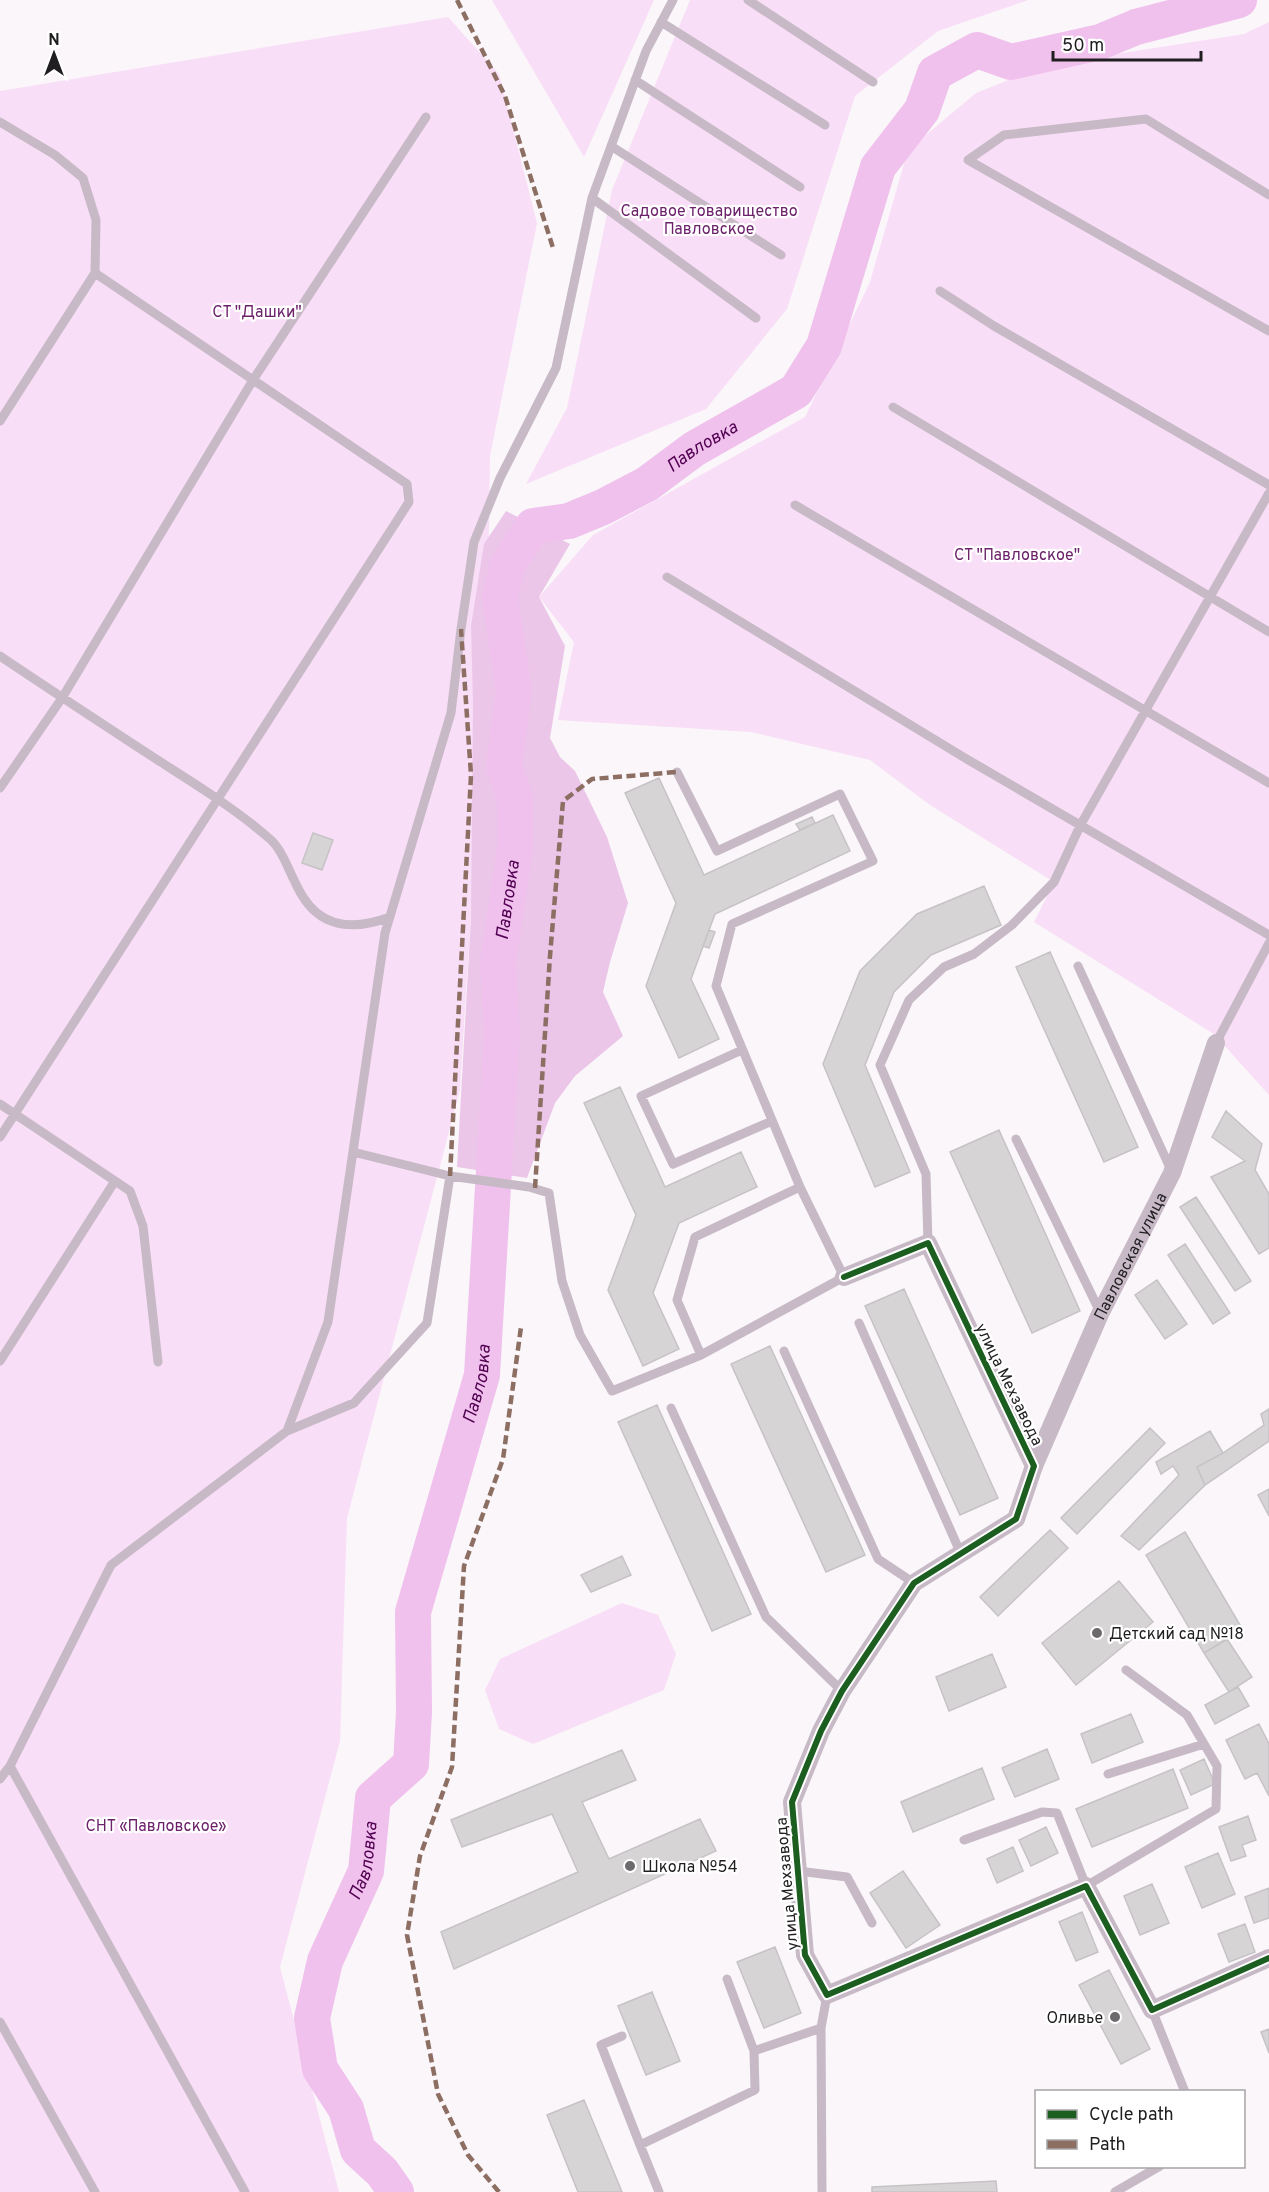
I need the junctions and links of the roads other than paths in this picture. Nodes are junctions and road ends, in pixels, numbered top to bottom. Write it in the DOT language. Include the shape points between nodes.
graph roads {
  1 [pos="673,0"];
  2 [pos="748,0"];
  3 [pos="661,22"];
  4 [pos="635,80"];
  5 [pos="873,82"];
  6 [pos="426,117"];
  7 [pos="0,122"];
  8 [pos="825,125"];
  9 [pos="611,146"];
  10 [pos="800,187"];
  11 [pos="1269,195"];
  12 [pos="592,198"];
  13 [pos="781,255"];
  14 [pos="95,273"];
  15 [pos="939,291"];
  16 [pos="756,318"];
  17 [pos="1269,332"];
  18 [pos="253,380"];
  19 [pos="893,407"];
  20 [pos="0,421"];
  21 [pos="1269,485"];
  22 [pos="1269,493"];
  23 [pos="795,506"];
  24 [pos="667,578"];
  25 [pos="1210,597"];
  26 [pos="1269,632"];
  27 [pos="0,656"];
  28 [pos="62,698"];
  29 [pos="1146,710"];
  30 [pos="676,772"];
  31 [pos="1269,783"];
  32 [pos="0,788"];
  33 [pos="219,800"];
  34 [pos="1081,824"];
  35 [pos="390,917"];
  36 [pos="1269,935"];
  37 [pos="1269,943"];
  38 [pos="1078,966"];
  39 [pos="1216,1043"];
  40 [pos="742,1050"];
  41 [pos="0,1104"];
  42 [pos="16,1114"];
  43 [pos="772,1121"];
  44 [pos="0,1137"];
  45 [pos="1016,1139"];
  46 [pos="353,1152"];
  47 [pos="1172,1173"];
  48 [pos="450,1176"];
  49 [pos="115,1181"];
  50 [pos="800,1187"];
  51 [pos="928,1244"];
  52 [pos="844,1277"];
  53 [pos="1100,1314"];
  54 [pos="859,1323"];
  55 [pos="784,1351"];
  56 [pos="700,1355"];
  57 [pos="0,1361"];
  58 [pos="158,1362"];
  59 [pos="671,1408"];
  60 [pos="287,1431"];
  61 [pos="1034,1466"];
  62 [pos="961,1554"];
  63 [pos="914,1583"];
  64 [pos="1126,1670"];
  65 [pos="842,1691"];
  66 [pos="1204,1744"];
  67 [pos="10,1766"];
  68 [pos="1108,1774"];
  69 [pos="0,1779"];
  70 [pos="964,1840"];
  71 [pos="798,1871"];
  72 [pos="1086,1886"];
  73 [pos="872,1923"];
  74 [pos="1269,1958"];
  75 [pos="727,1979"];
  76 [pos="827,1995"];
  77 [pos="1152,2010"];
  78 [pos="0,2022"];
  79 [pos="821,2028"];
  80 [pos="621,2036"];
  81 [pos="754,2051"];
  82 [pos="1185,2090"];
  83 [pos="640,2145"];
  84 [pos="1156,2168"];
  85 [pos="95,2192"];
  86 [pos="245,2192"];
  87 [pos="659,2192"];
  88 [pos="822,2192"];
  89 [pos="1114,2192"];
  1 -- 3 [label="lane"];
  2 -- 5 [label="lane"];
  3 -- 4 [label="lane"];
  3 -- 8 [label="lane"];
  4 -- 9 [label="lane"];
  4 -- 10 [label="lane"];
  6 -- 18 [label="lane"];
  7 -- 14 [label="lane" via="55,155 83,178 96,220"];
  9 -- 12 [label="lane"];
  9 -- 13 [label="lane"];
  11 -- 17 [label="lane" via="1146,119 1004,135 968,160"];
  12 -- 16 [label="lane"];
  12 -- 35 [label="lane" via="556,368 500,478 474,542 451,713"];
  14 -- 18 [label="lane"];
  14 -- 20 [label="lane"];
  15 -- 21 [label="lane"];
  18 -- 28 [label="lane"];
  18 -- 33 [label="lane" via="407,484 409,502"];
  19 -- 25 [label="lane"];
  22 -- 25 [label="lane"];
  23 -- 29 [label="lane"];
  24 -- 34 [label="lane"];
  25 -- 26 [label="lane"];
  25 -- 29 [label="lane"];
  27 -- 28 [label="lane"];
  28 -- 32 [label="lane"];
  28 -- 33 [label="lane"];
  29 -- 31 [label="lane"];
  29 -- 34 [label="lane"];
  30 -- 40 [label="lane" via="717,851 840,794 873,861 732,924 716,986"];
  33 -- 35 [label="lane" via="273,842 304,899 316,913 334,923 353,926"];
  33 -- 42 [label="lane"];
  34 -- 36 [label="lane"];
  34 -- 51 [label="lane" via="1054,882 1012,925 974,954 944,967 909,1000 880,1065 926,1174"];
  35 -- 46 [label="lane"];
  37 -- 39 [label="lane"];
  38 -- 47 [label="lane"];
  39 -- 47 [label="street, Павловская улица"];
  40 -- 43 [label="lane"];
  40 -- 43 [label="lane" via="641,1096 673,1164"];
  41 -- 42 [label="lane"];
  42 -- 44 [label="lane"];
  42 -- 49 [label="lane"];
  43 -- 50 [label="lane"];
  45 -- 53 [label="lane"];
  46 -- 48 [label="lane"];
  46 -- 60 [label="lane" via="328,1322"];
  47 -- 53 [label="street, Павловская улица"];
  48 -- 56 [label="lane" via="529,1186 549,1193 562,1281 580,1335 612,1391"];
  48 -- 60 [label="lane" via="427,1323 354,1403"];
  49 -- 57 [label="lane"];
  49 -- 58 [label="lane" via="130,1191 143,1226"];
  50 -- 52 [label="lane"];
  50 -- 56 [label="lane" via="695,1237 676,1300"];
  51 -- 52 [label="street"];
  51 -- 61 [label="street, улица Мехзавода"];
  52 -- 56 [label="lane"];
  53 -- 61 [label="street, Павловская улица"];
  54 -- 62 [label="lane"];
  55 -- 63 [label="lane" via="878,1559"];
  59 -- 65 [label="lane" via="766,1617"];
  60 -- 67 [label="lane" via="111,1565"];
  61 -- 62 [label="street, улица Мехзавода" via="1016,1519"];
  62 -- 63 [label="street, улица Мехзавода"];
  63 -- 65 [label="street, улица Мехзавода"];
  64 -- 66 [label="lane" via="1187,1715"];
  65 -- 71 [label="street, улица Мехзавода" via="792,1802"];
  66 -- 68 [label="lane"];
  66 -- 72 [label="lane" via="1217,1766 1216,1809"];
  67 -- 69 [label="lane"];
  67 -- 86 [label="lane"];
  70 -- 72 [label="lane" via="1042,1812 1058,1813"];
  71 -- 73 [label="lane" via="847,1877"];
  71 -- 76 [label="street, улица Мехзавода" via="805,1954"];
  72 -- 76 [label="street"];
  72 -- 77 [label="street"];
  74 -- 77 [label="street"];
  75 -- 81 [label="lane"];
  76 -- 79 [label="lane"];
  77 -- 82 [label="lane"];
  78 -- 85 [label="lane"];
  79 -- 81 [label="lane"];
  79 -- 88 [label="lane"];
  80 -- 83 [label="lane" via="601,2045"];
  81 -- 83 [label="lane" via="755,2090"];
  83 -- 87 [label="lane"];
  84 -- 89 [label="lane"];
}
